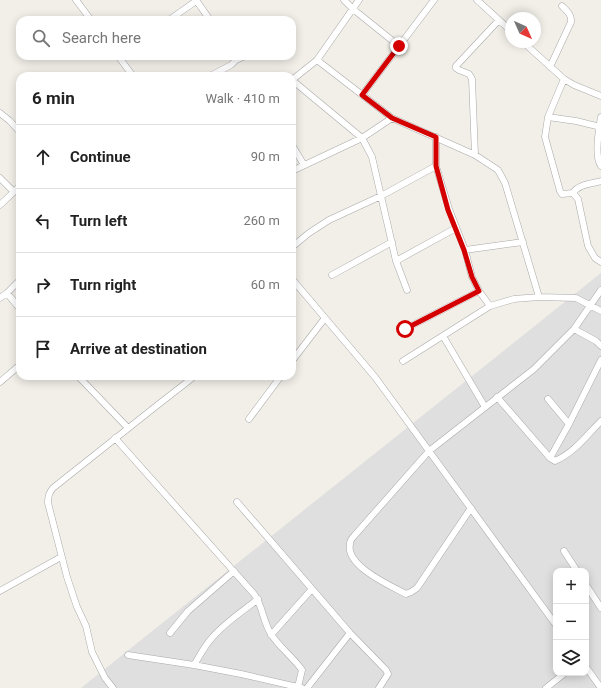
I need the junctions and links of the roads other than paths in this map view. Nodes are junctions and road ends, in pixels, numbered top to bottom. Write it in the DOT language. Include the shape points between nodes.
graph roads {
  1 [pos="76,0"];
  2 [pos="196,0"];
  3 [pos="344,0"];
  4 [pos="359,0"];
  5 [pos="434,0"];
  6 [pos="477,0"];
  7 [pos="484,2"];
  8 [pos="562,6"];
  9 [pos="353,9"];
  10 [pos="88,16"];
  11 [pos="174,16"];
  12 [pos="207,16"];
  13 [pos="499,20"];
  14 [pos="505,26"];
  15 [pos="399,46"];
  16 [pos="529,48"];
  17 [pos="121,60"];
  18 [pos="234,60"];
  19 [pos="318,60"];
  20 [pos="550,67"];
  21 [pos="130,72"];
  22 [pos="218,72"];
  23 [pos="296,77"];
  24 [pos="564,79"];
  25 [pos="296,83"];
  26 [pos="362,95"];
  27 [pos="601,96"];
  28 [pos="0,113"];
  29 [pos="601,117"];
  30 [pos="392,118"];
  31 [pos="548,118"];
  32 [pos="600,127"];
  33 [pos="16,128"];
  34 [pos="436,137"];
  35 [pos="362,138"];
  36 [pos="296,152"];
  37 [pos="475,155"];
  38 [pos="304,165"];
  39 [pos="436,166"];
  40 [pos="601,166"];
  41 [pos="296,169"];
  42 [pos="0,178"];
  43 [pos="601,181"];
  44 [pos="14,192"];
  45 [pos="573,193"];
  46 [pos="381,196"];
  47 [pos="0,205"];
  48 [pos="456,228"];
  49 [pos="392,242"];
  50 [pos="522,242"];
  51 [pos="296,244"];
  52 [pos="464,250"];
  53 [pos="396,261"];
  54 [pos="601,262"];
  55 [pos="332,275"];
  56 [pos="16,284"];
  57 [pos="296,284"];
  58 [pos="407,290"];
  59 [pos="601,290"];
  60 [pos="479,291"];
  61 [pos="8,293"];
  62 [pos="539,296"];
  63 [pos="0,298"];
  64 [pos="16,304"];
  65 [pos="591,305"];
  66 [pos="490,306"];
  67 [pos="601,311"];
  68 [pos="325,318"];
  69 [pos="574,328"];
  70 [pos="405,329"];
  71 [pos="443,336"];
  72 [pos="601,346"];
  73 [pos="296,356"];
  74 [pos="601,360"];
  75 [pos="403,361"];
  76 [pos="16,368"];
  77 [pos="82,380"];
  78 [pos="190,380"];
  79 [pos="278,380"];
  80 [pos="0,382"];
  81 [pos="498,397"];
  82 [pos="548,399"];
  83 [pos="485,407"];
  84 [pos="249,419"];
  85 [pos="601,421"];
  86 [pos="569,424"];
  87 [pos="128,428"];
  88 [pos="116,438"];
  89 [pos="429,451"];
  90 [pos="550,458"];
  91 [pos="237,502"];
  92 [pos="471,508"];
  93 [pos="564,551"];
  94 [pos="62,557"];
  95 [pos="575,568"];
  96 [pos="234,571"];
  97 [pos="312,589"];
  98 [pos="589,590"];
  99 [pos="0,591"];
  100 [pos="258,599"];
  101 [pos="601,608"];
  102 [pos="553,621"];
  103 [pos="170,633"];
  104 [pos="350,633"];
  105 [pos="271,635"];
  106 [pos="128,655"];
  107 [pos="194,665"];
  108 [pos="589,671"];
  109 [pos="561,676"];
  110 [pos="113,688"];
  111 [pos="300,688"];
  112 [pos="307,688"];
  113 [pos="379,688"];
  114 [pos="546,688"];
  115 [pos="601,688"];
  1 -- 10 [label="street"];
  2 -- 11 [label="street"];
  2 -- 12 [label="street"];
  3 -- 9 [label="street"];
  4 -- 9 [label="street"];
  5 -- 15 [label="street"];
  6 -- 7 [label="street"];
  7 -- 13 [label="street"];
  8 -- 20 [label="street" via="572,18"];
  9 -- 15 [label="street"];
  9 -- 19 [label="street"];
  13 -- 14 [label="street"];
  13 -- 37 [label="street" via="456,66 472,79"];
  15 -- 26 [label="street"];
  16 -- 20 [label="street"];
  17 -- 21 [label="street"];
  18 -- 22 [label="street" via="231,65"];
  19 -- 23 [label="street"];
  19 -- 26 [label="street"];
  20 -- 24 [label="street"];
  24 -- 27 [label="street"];
  24 -- 31 [label="street"];
  25 -- 35 [label="street"];
  26 -- 30 [label="street"];
  28 -- 33 [label="street"];
  29 -- 32 [label="street"];
  30 -- 34 [label="street"];
  30 -- 35 [label="street"];
  31 -- 32 [label="street"];
  31 -- 45 [label="street" via="545,137 558,187 562,194"];
  32 -- 40 [label="street" via="598,159"];
  34 -- 37 [label="street"];
  34 -- 39 [label="street"];
  35 -- 38 [label="street"];
  35 -- 46 [label="street" via="372,157"];
  36 -- 38 [label="street"];
  37 -- 50 [label="street" via="498,170 505,183"];
  38 -- 41 [label="street"];
  39 -- 46 [label="street"];
  39 -- 48 [label="street" via="448,210"];
  42 -- 44 [label="street"];
  43 -- 45 [label="street" via="576,188"];
  44 -- 47 [label="street"];
  45 -- 54 [label="street" via="578,199 588,246 595,258"];
  46 -- 49 [label="street"];
  46 -- 51 [label="street" via="329,220"];
  48 -- 52 [label="street"];
  48 -- 53 [label="street"];
  49 -- 53 [label="street"];
  49 -- 55 [label="street"];
  50 -- 52 [label="street"];
  50 -- 62 [label="street"];
  52 -- 60 [label="street"];
  53 -- 58 [label="street"];
  56 -- 61 [label="street"];
  57 -- 68 [label="street"];
  59 -- 65 [label="street"];
  60 -- 66 [label="street"];
  60 -- 70 [label="street"];
  61 -- 63 [label="street"];
  61 -- 64 [label="street"];
  62 -- 65 [label="street" via="576,298"];
  62 -- 66 [label="street" via="514,299"];
  65 -- 67 [label="street"];
  65 -- 69 [label="street"];
  66 -- 71 [label="street"];
  68 -- 73 [label="street"];
  68 -- 89 [label="street" via="375,377"];
  69 -- 72 [label="street"];
  69 -- 81 [label="street" via="534,369"];
  71 -- 75 [label="street"];
  71 -- 83 [label="street"];
  74 -- 86 [label="street"];
  76 -- 80 [label="street"];
  77 -- 87 [label="street"];
  78 -- 87 [label="street"];
  79 -- 84 [label="street"];
  81 -- 83 [label="street"];
  81 -- 90 [label="street"];
  82 -- 86 [label="street"];
  83 -- 89 [label="street"];
  85 -- 90 [label="street" via="580,444 562,458 556,461"];
  86 -- 90 [label="street"];
  87 -- 88 [label="street"];
  88 -- 94 [label="street" via="50,492 48,502"];
  88 -- 96 [label="street"];
  89 -- 92 [label="street"];
  89 -- 92 [label="street" via="354,536 349,545 354,559 380,580 406,594 411,592 417,588"];
  91 -- 97 [label="street"];
  92 -- 102 [label="street"];
  93 -- 95 [label="street"];
  94 -- 99 [label="street"];
  94 -- 110 [label="street" via="74,599 86,626 92,652"];
  96 -- 100 [label="street"];
  96 -- 103 [label="street" via="188,611"];
  97 -- 104 [label="street"];
  97 -- 105 [label="street"];
  98 -- 101 [label="street"];
  100 -- 105 [label="street"];
  100 -- 107 [label="street" via="216,633"];
  104 -- 112 [label="street"];
  104 -- 113 [label="street" via="386,670 387,677"];
  105 -- 111 [label="street" via="302,670"];
  106 -- 107 [label="street"];
  107 -- 111 [label="street"];
  108 -- 115 [label="street"];
  109 -- 114 [label="street"];
}
